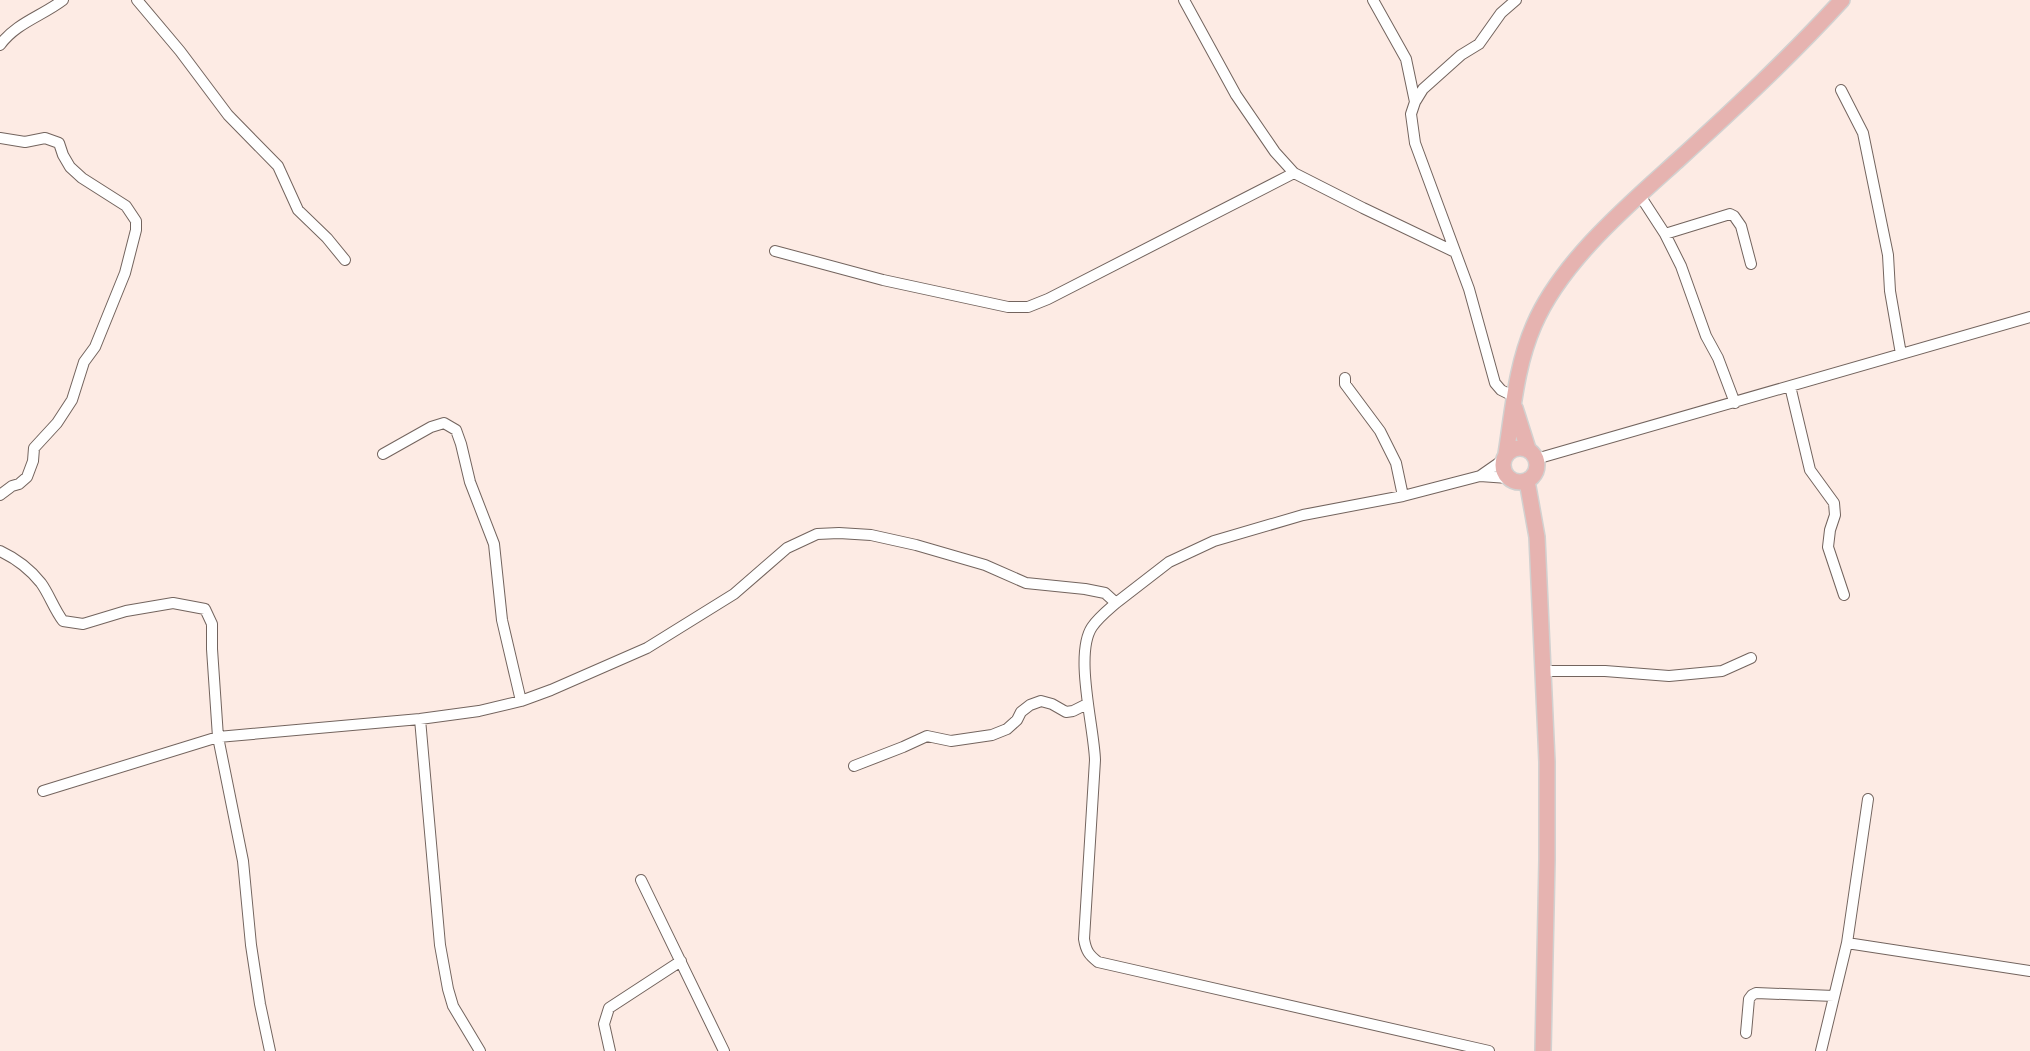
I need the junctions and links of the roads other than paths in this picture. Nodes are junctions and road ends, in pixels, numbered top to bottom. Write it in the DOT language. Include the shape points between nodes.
graph roads {
  1 [pos="64,0"];
  2 [pos="137,0"];
  3 [pos="1184,0"];
  4 [pos="1373,0"];
  5 [pos="1516,0"];
  6 [pos="1842,0"];
  7 [pos="0,45"];
  8 [pos="1841,90"];
  9 [pos="1415,102"];
  10 [pos="0,138"];
  11 [pos="1294,173"];
  12 [pos="1638,194"];
  13 [pos="1665,234"];
  14 [pos="775,251"];
  15 [pos="1455,252"];
  16 [pos="345,260"];
  17 [pos="1751,264"];
  18 [pos="2030,317"];
  19 [pos="1901,354"];
  20 [pos="1345,378"];
  21 [pos="1790,386"];
  22 [pos="1514,401"];
  23 [pos="1735,403"];
  24 [pos="383,454"];
  25 [pos="1532,454"];
  26 [pos="1505,457"];
  27 [pos="1480,476"];
  28 [pos="1508,478"];
  29 [pos="1527,480"];
  30 [pos="0,495"];
  31 [pos="1403,496"];
  32 [pos="0,551"];
  33 [pos="1844,595"];
  34 [pos="1116,603"];
  35 [pos="1751,658"];
  36 [pos="1544,671"];
  37 [pos="521,701"];
  38 [pos="1087,704"];
  39 [pos="420,719"];
  40 [pos="218,737"];
  41 [pos="854,766"];
  42 [pos="43,791"];
  43 [pos="1868,799"];
  44 [pos="642,880"];
  45 [pos="1847,943"];
  46 [pos="681,962"];
  47 [pos="2030,971"];
  48 [pos="1834,996"];
  49 [pos="1746,1033"];
  50 [pos="270,1051"];
  51 [pos="480,1051"];
  52 [pos="610,1051"];
  53 [pos="724,1051"];
  54 [pos="1489,1051"];
  55 [pos="1543,1051"];
  56 [pos="1821,1051"];
  1 -- 7 [label="street" via="21,24"];
  2 -- 16 [label="street" via="228,115 278,166 298,210"];
  3 -- 11 [label="street" via="1236,95 1275,152"];
  4 -- 9 [label="street" via="1406,58"];
  5 -- 9 [label="street" via="1501,13 1479,44 1429,84"];
  6 -- 12 [label="main road" via="1786,59"];
  8 -- 19 [label="street" via="1864,133 1888,254 1890,291"];
  9 -- 15 [label="street" via="1411,114 1415,143"];
  10 -- 30 [label="street" via="25,142 45,138 59,144 70,167 126,206 136,221 125,273 95,346 84,362 72,400 34,448 27,477"];
  11 -- 14 [label="street" via="1028,307 981,302"];
  11 -- 15 [label="street"];
  12 -- 13 [label="street"];
  12 -- 22 [label="main road" via="1567,272 1545,302 1518,369"];
  13 -- 17 [label="street" via="1730,214 1738,220"];
  13 -- 23 [label="street" via="1681,266"];
  15 -- 22 [label="street" via="1469,289 1494,383"];
  18 -- 19 [label="street"];
  19 -- 21 [label="street"];
  20 -- 31 [label="street" via="1345,384 1380,431 1396,463"];
  21 -- 23 [label="street"];
  21 -- 33 [label="street" via="1810,470 1834,503 1835,515 1828,547"];
  22 -- 25 [label="main road"];
  22 -- 26 [label="main road"];
  23 -- 25 [label="street"];
  24 -- 37 [label="street" via="431,427 444,423 456,430 470,482 494,544 502,620"];
  25 -- 26 [label="main road" via="1518,447"];
  25 -- 29 [label="main road" via="1537,464 1534,474"];
  26 -- 27 [label="street"];
  26 -- 28 [label="main road" via="1503,469"];
  27 -- 28 [label="street"];
  27 -- 31 [label="street"];
  28 -- 29 [label="main road" via="1517,482"];
  29 -- 36 [label="main road" via="1536,537"];
  31 -- 34 [label="street" via="1303,515 1214,541 1169,562"];
  32 -- 40 [label="street" via="23,564 41,583 63,620 83,624 173,603 205,609 212,624"];
  34 -- 37 [label="street" via="1104,593 1026,583 985,565 916,545 871,535 817,534 786,548 734,594 647,648"];
  34 -- 38 [label="street" via="1091,628 1084,652"];
  35 -- 36 [label="street" via="1722,671 1668,676"];
  36 -- 55 [label="main road" via="1548,860"];
  37 -- 39 [label="street"];
  38 -- 41 [label="street" via="1066,712 1041,701 1021,712 1007,729 992,735 951,741 927,736"];
  38 -- 54 [label="street" via="1095,760 1084,939 1090,956 1098,962"];
  39 -- 40 [label="street"];
  39 -- 51 [label="street" via="440,945 453,1006"];
  40 -- 42 [label="street"];
  40 -- 50 [label="street" via="242,861 258,994"];
  43 -- 45 [label="street"];
  44 -- 46 [label="street"];
  45 -- 47 [label="street"];
  45 -- 48 [label="street"];
  46 -- 52 [label="street" via="609,1008 604,1024"];
  46 -- 53 [label="street"];
  48 -- 49 [label="street" via="1756,993 1749,999"];
  48 -- 56 [label="street"];
}
